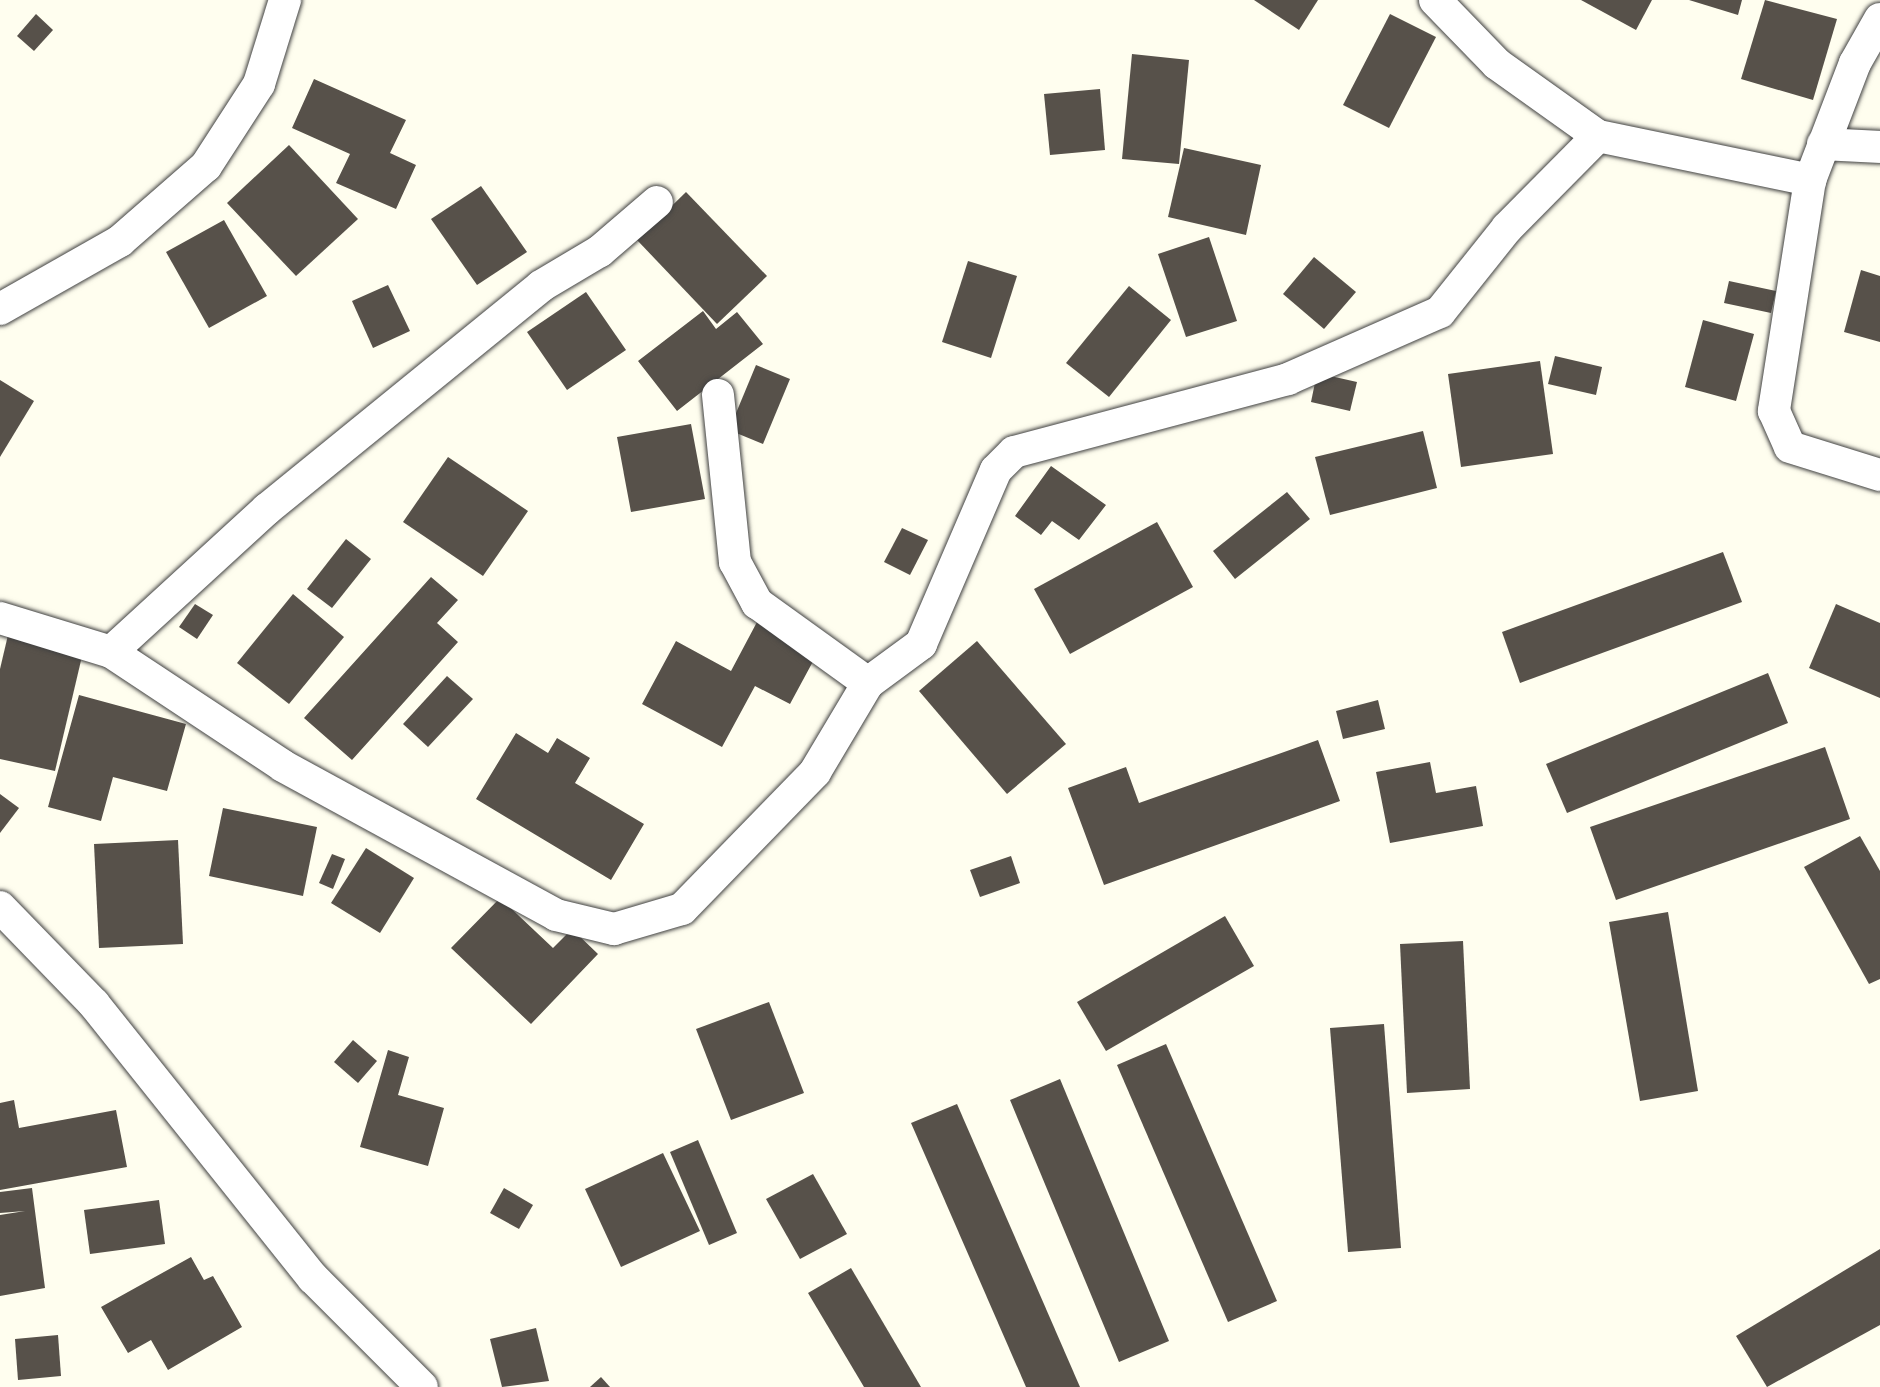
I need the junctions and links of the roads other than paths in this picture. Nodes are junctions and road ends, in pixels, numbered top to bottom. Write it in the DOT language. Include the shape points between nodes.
graph roads {
  1 [pos="285,0"];
  2 [pos="1436,0"];
  3 [pos="1880,20"];
  4 [pos="1598,136"];
  5 [pos="1824,144"];
  6 [pos="1880,147"];
  7 [pos="1810,180"];
  8 [pos="657,202"];
  9 [pos="0,309"];
  10 [pos="718,395"];
  11 [pos="1880,474"];
  12 [pos="0,618"];
  13 [pos="111,652"];
  14 [pos="868,683"];
  15 [pos="0,908"];
  16 [pos="422,1387"];
  1 -- 9 [label="street" via="259,84 206,166 120,241"];
  2 -- 4 [label="street" via="1497,64"];
  3 -- 5 [label="street"];
  4 -- 7 [label="street"];
  4 -- 14 [label="street" via="1507,228 1440,312 1288,379 1014,452 996,470 922,644"];
  5 -- 6 [label="street"];
  5 -- 7 [label="street"];
  7 -- 11 [label="street" via="1774,411 1778,430 1790,447"];
  8 -- 13 [label="street" via="600,252 541,286 267,508"];
  10 -- 14 [label="street" via="736,562 758,603"];
  12 -- 13 [label="street"];
  13 -- 14 [label="street" via="283,766 556,915 614,929 682,909 815,772"];
  15 -- 16 [label="street" via="94,1004 313,1278"];
}
